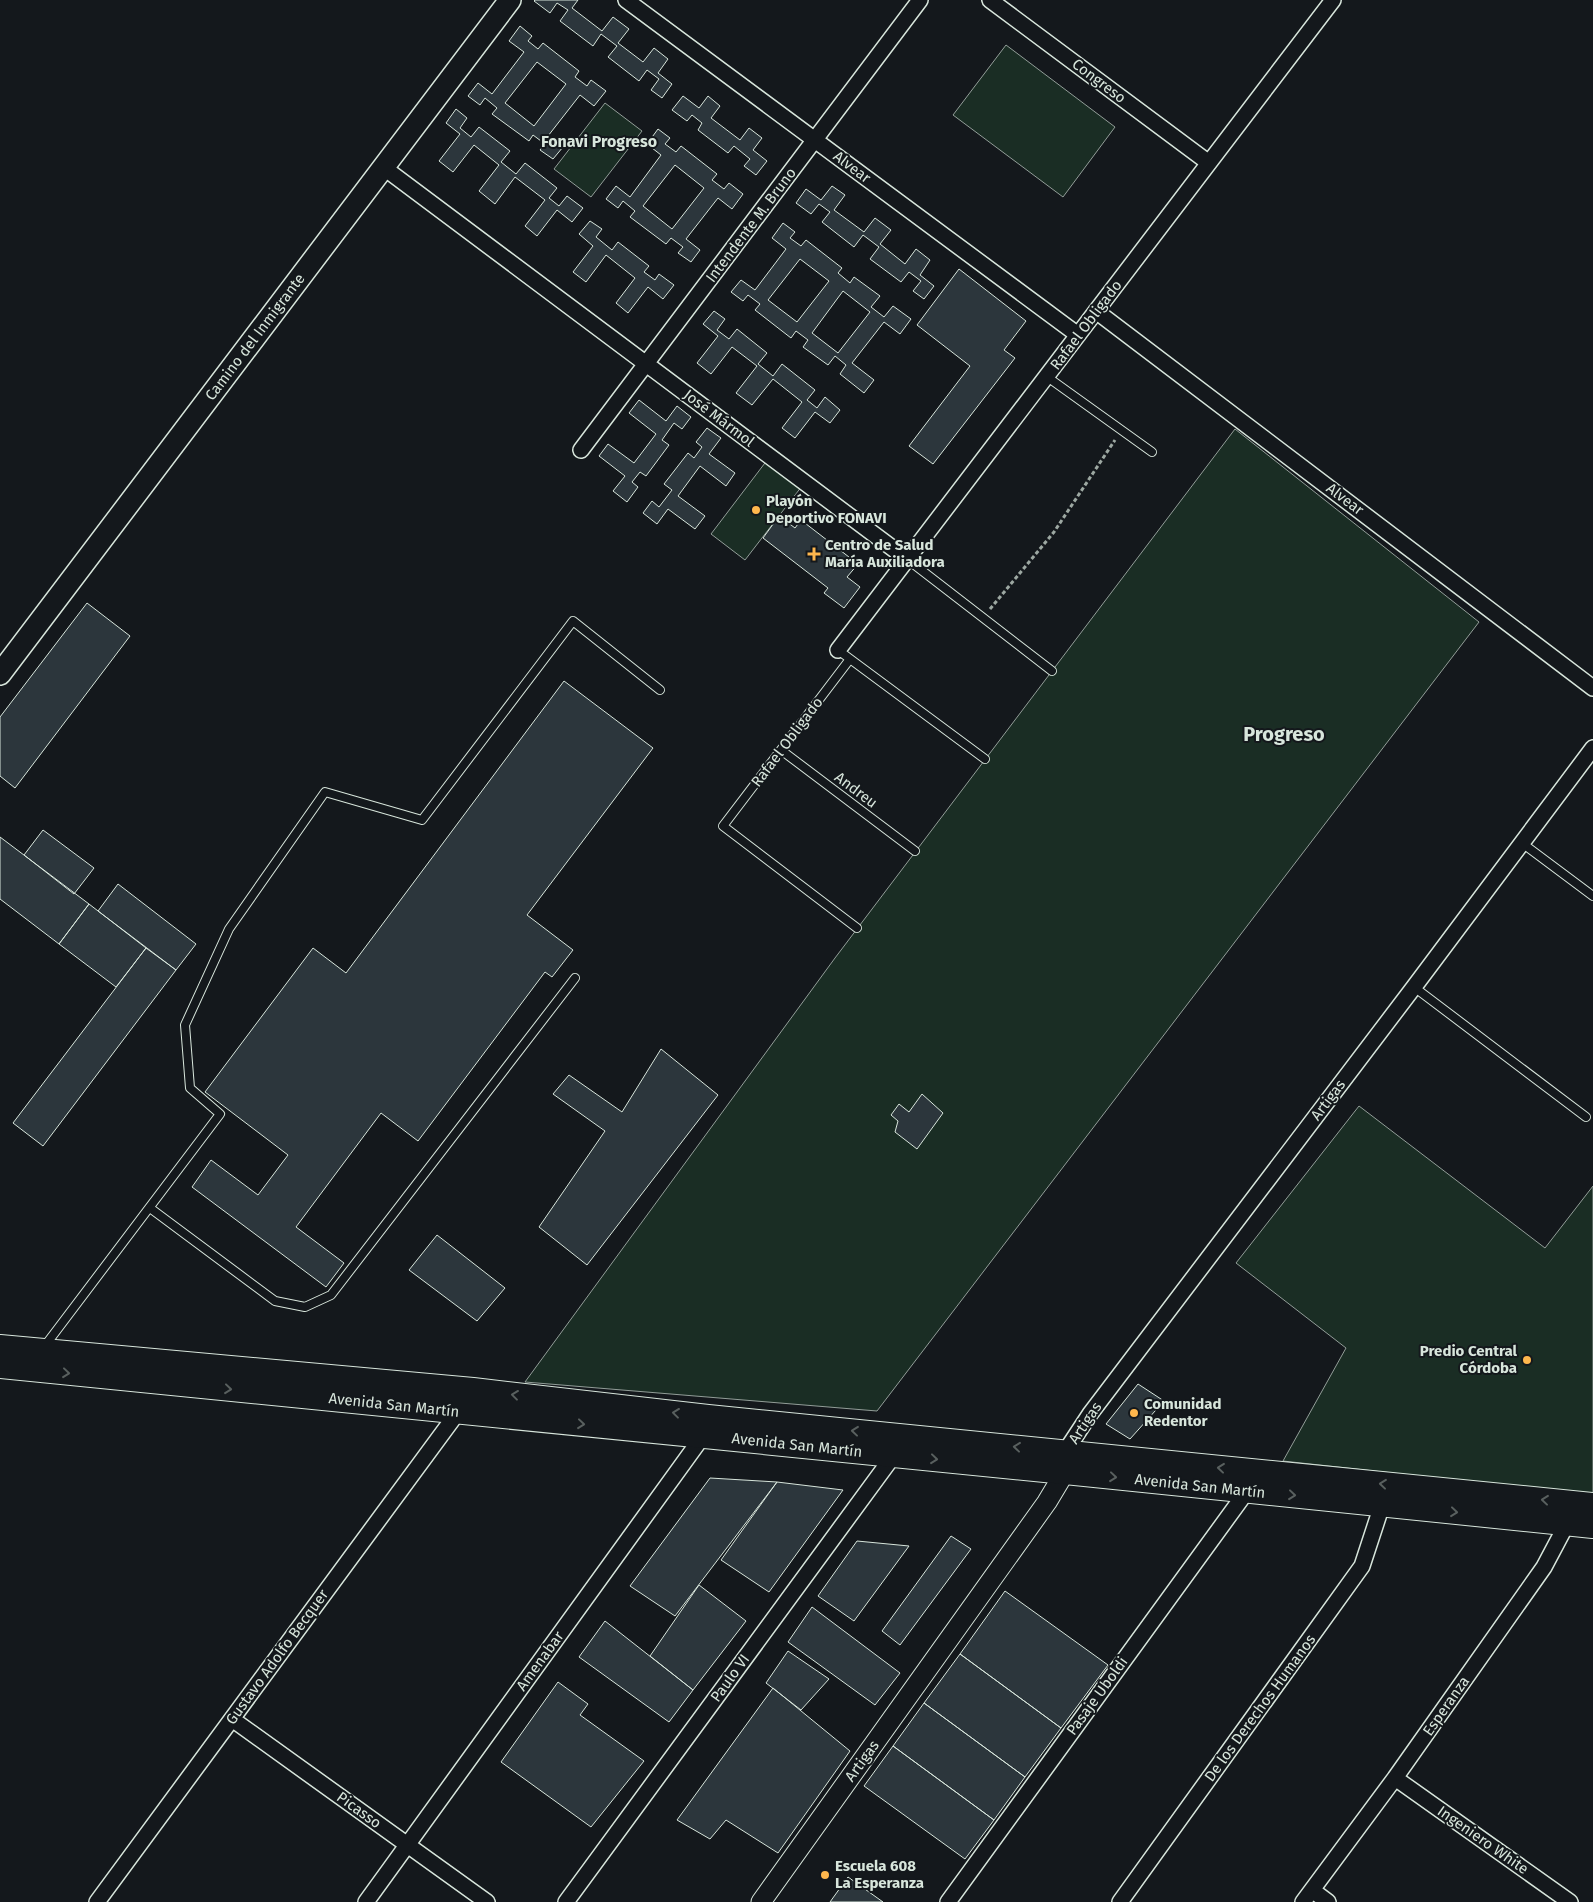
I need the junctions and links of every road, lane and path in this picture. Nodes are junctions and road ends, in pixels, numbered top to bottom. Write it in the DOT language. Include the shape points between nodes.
graph roads {
  1 [pos="510,0"];
  2 [pos="626,0"];
  3 [pos="920,0"];
  4 [pos="990,0"];
  5 [pos="1333,0"];
  6 [pos="815,140"];
  7 [pos="1209,163"];
  8 [pos="383,167"];
  9 [pos="1096,311"];
  10 [pos="1078,335"];
  11 [pos="647,364"];
  12 [pos="1046,376"];
  13 [pos="1122,430"];
  14 [pos="582,450"];
  15 [pos="1152,452"];
  16 [pos="907,559"];
  17 [pos="983,618"];
  18 [pos="844,654"];
  19 [pos="1052,671"];
  20 [pos="0,674"];
  21 [pos="1593,688"];
  22 [pos="660,690"];
  23 [pos="1593,748"];
  24 [pos="781,750"];
  25 [pos="985,759"];
  26 [pos="1522,843"];
  27 [pos="915,852"];
  28 [pos="1593,896"];
  29 [pos="857,928"];
  30 [pos="575,978"];
  31 [pos="1414,987"];
  32 [pos="1586,1117"];
  33 [pos="150,1208"];
  34 [pos="0,1347"];
  35 [pos="39,1360"];
  36 [pos="0,1366"];
  37 [pos="466,1401"];
  38 [pos="705,1426"];
  39 [pos="894,1455"];
  40 [pos="1065,1462"];
  41 [pos="1247,1491"];
  42 [pos="1382,1505"];
  43 [pos="1579,1511"];
  44 [pos="1593,1526"];
  45 [pos="232,1718"];
  46 [pos="1395,1778"];
  47 [pos="408,1845"];
  48 [pos="1307,1896"];
  49 [pos="97,1902"];
  50 [pos="366,1902"];
  51 [pos="487,1902"];
  52 [pos="566,1902"];
  53 [pos="761,1902"];
  54 [pos="948,1902"];
  55 [pos="1120,1902"];
  56 [pos="1328,1902"];
  57 [pos="1570,1902"];
  1 -- 8 [label="main road, Camino del Inmigrante"];
  2 -- 6 [label="street, Alvear"];
  3 -- 6 [label="street, Intendente M. Bruno"];
  4 -- 7 [label="street, Congreso"];
  5 -- 7 [label="street, Rafael Obligado"];
  6 -- 10 [label="street, Alvear"];
  6 -- 11 [label="street, Intendente M. Bruno"];
  7 -- 9 [label="street, Rafael Obligado"];
  8 -- 11 [label="street, José Mármol"];
  8 -- 20 [label="main road, Camino del Inmigrante"];
  9 -- 10 [label="street, Rafael Obligado"];
  9 -- 21 [label="street, Alvear"];
  10 -- 12 [label="street, Rafael Obligado"];
  11 -- 14 [label="street, Intendente M. Bruno"];
  11 -- 16 [label="street, José Mármol"];
  12 -- 13 [label="lane"];
  12 -- 16 [label="street, Rafael Obligado"];
  13 -- 15 [label="lane"];
  13 -- 17 [label="path" via="1054,532"];
  16 -- 17 [label="lane, José Mármol"];
  16 -- 18 [label="street, Rafael Obligado"];
  17 -- 19 [label="lane, José Mármol"];
  18 -- 24 [label="lane, Rafael Obligado"];
  18 -- 25 [label="lane"];
  22 -- 33 [label="lane" via="572,621 422,820 324,792 229,929 185,1025 190,1088 220,1114"];
  23 -- 26 [label="street, Artigas"];
  24 -- 27 [label="lane, Andreu"];
  24 -- 29 [label="lane, Rafael Obligado" via="723,826"];
  26 -- 28 [label="lane"];
  26 -- 31 [label="street, Artigas"];
  30 -- 33 [label="lane" via="332,1295 304,1307 275,1301"];
  31 -- 32 [label="lane"];
  31 -- 40 [label="street, Artigas" via="1090,1414"];
  33 -- 35 [label="lane"];
  34 -- 35 [label="main road, Avenida San Martín"];
  35 -- 36 [label="main road, Avenida San Martín"];
  35 -- 37 [label="main road, Avenida San Martín"];
  37 -- 38 [label="main road, Avenida San Martín"];
  37 -- 45 [label="street, Gustavo Adolfo Becquer"];
  38 -- 39 [label="main road, Avenida San Martín"];
  40 -- 38 [label="main road, Avenida San Martín, one-way"];
  38 -- 47 [label="street, Amenabar"];
  39 -- 40 [label="main road, Avenida San Martín, one-way"];
  39 -- 52 [label="street, Paulo VI"];
  40 -- 41 [label="main road, Avenida San Martín, one-way"];
  43 -- 40 [label="main road, Avenida San Martín, one-way"];
  40 -- 53 [label="street, Artigas" via="1048,1502"];
  41 -- 42 [label="main road, Avenida San Martín, one-way"];
  41 -- 54 [label="street, Pasaje Uboldi"];
  42 -- 43 [label="main road, Avenida San Martín, one-way"];
  42 -- 55 [label="street, De los Derechos Humanos" via="1362,1566"];
  43 -- 44 [label="main road, Avenida San Martín"];
  43 -- 46 [label="street, Esperanza" via="1544,1567"];
  45 -- 47 [label="street, Picasso"];
  45 -- 49 [label="street, Gustavo Adolfo Becquer"];
  46 -- 48 [label="street, Esperanza"];
  46 -- 57 [label="street, Ingeniero White"];
  47 -- 50 [label="street, Amenabar"];
  47 -- 51 [label="street, Picasso"];
  48 -- 56 [label="street"];
}
